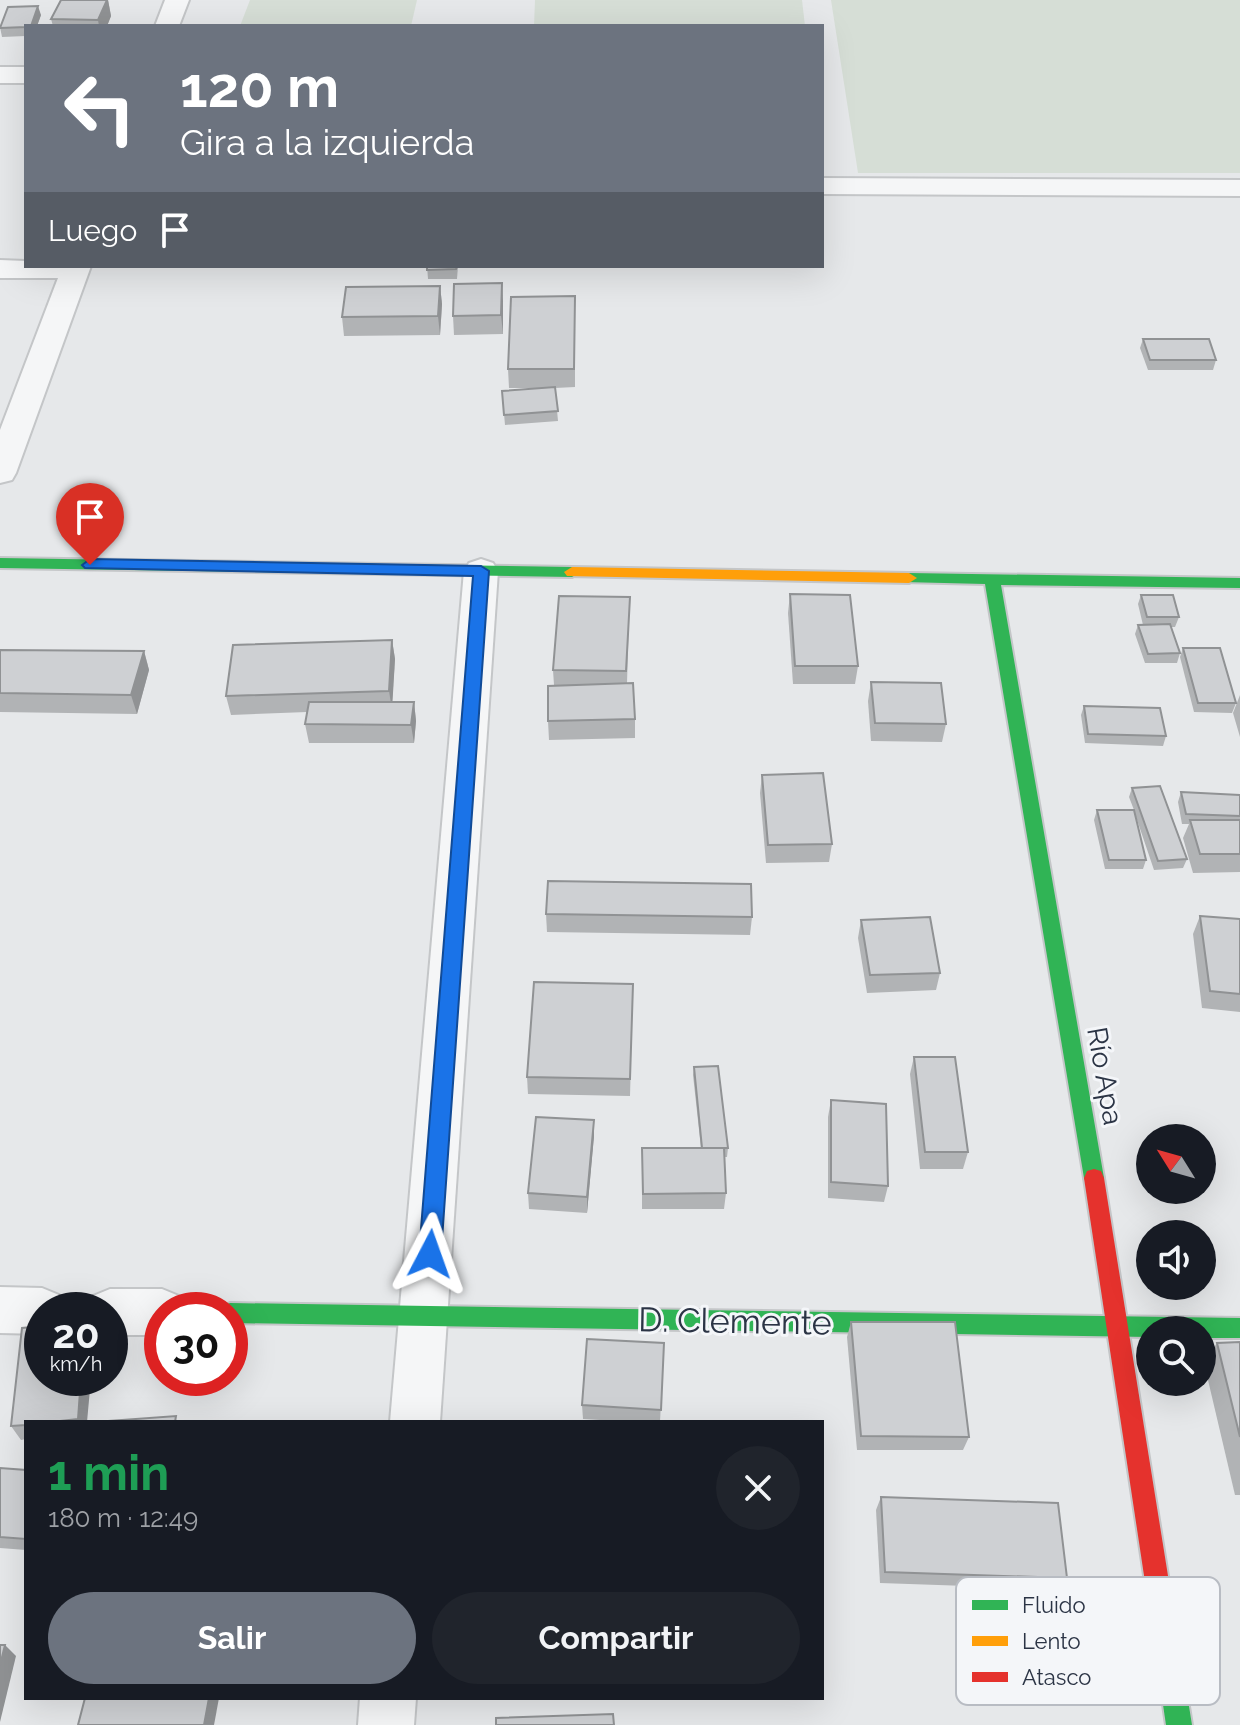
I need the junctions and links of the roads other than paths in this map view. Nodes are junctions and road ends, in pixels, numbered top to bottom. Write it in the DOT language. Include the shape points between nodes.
graph roads {
  1 [pos="177,0"];
  2 [pos="168,24"];
  3 [pos="0,75"];
  4 [pos="24,75"];
  5 [pos="824,186"];
  6 [pos="1240,188"];
  7 [pos="76,268"];
  8 [pos="0,269"];
  9 [pos="0,473"];
  10 [pos="0,563"];
  11 [pos="481,571"];
  12 [pos="992,579"];
  13 [pos="1240,583"];
  14 [pos="0,1310"];
  15 [pos="24,1311"];
  16 [pos="248,1313"];
  17 [pos="426,1316"];
  18 [pos="1119,1327"];
  19 [pos="1240,1328"];
  20 [pos="415,1420"];
  21 [pos="1157,1577"];
  22 [pos="388,1700"];
  23 [pos="1176,1705"];
  24 [pos="386,1725"];
  25 [pos="1179,1725"];
  1 -- 2 [label="street"];
  3 -- 4 [label="street"];
  5 -- 6 [label="street"];
  7 -- 8 [label="street"];
  7 -- 9 [label="street"];
  10 -- 11 [label="street"];
  11 -- 12 [label="street"];
  11 -- 17 [label="street"];
  12 -- 13 [label="street"];
  12 -- 18 [label="street, Río Apa"];
  14 -- 15 [label="street"];
  16 -- 17 [label="street, D. Clemente"];
  17 -- 18 [label="street, D. Clemente"];
  17 -- 20 [label="street"];
  18 -- 19 [label="street, D. Clemente"];
  18 -- 21 [label="street, Río Apa"];
  22 -- 24 [label="street"];
  23 -- 25 [label="street, Río Apa"];
}
